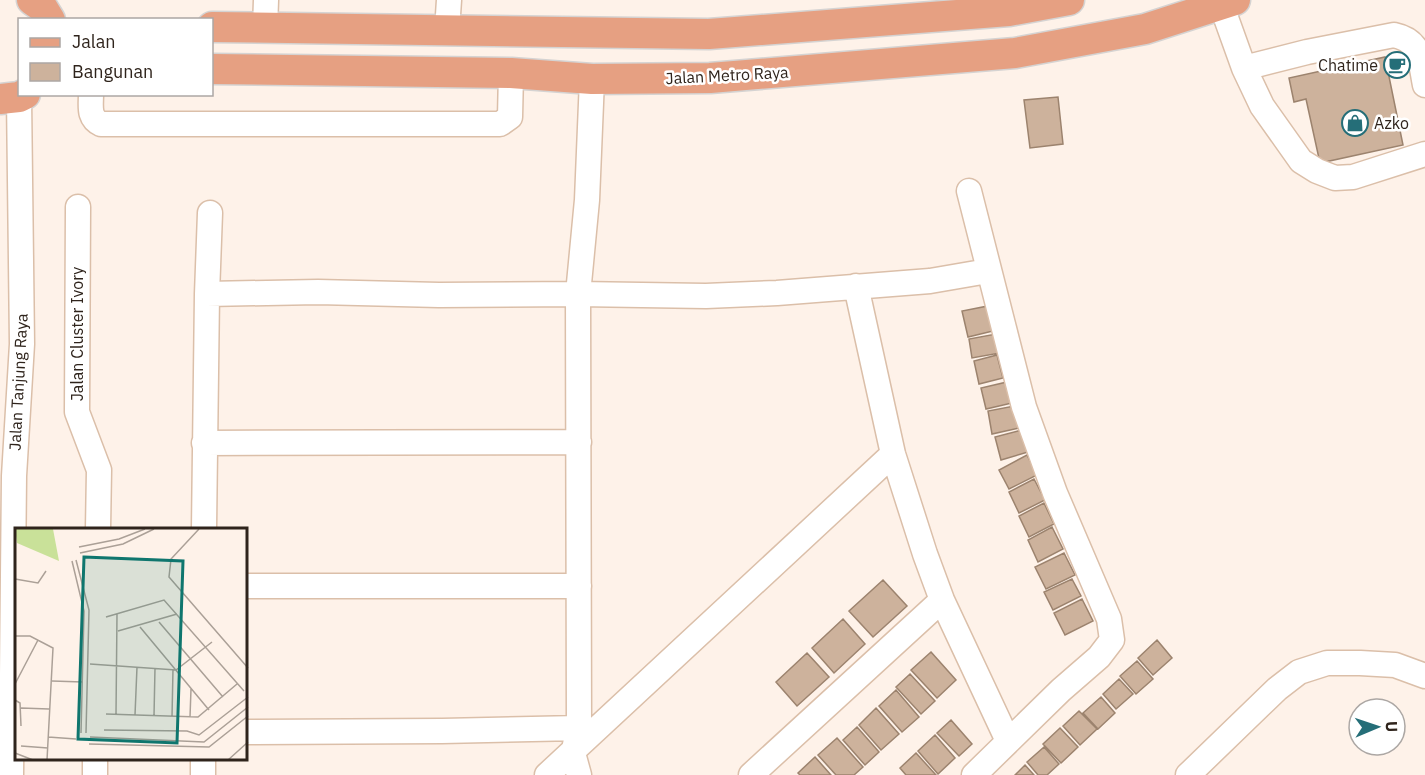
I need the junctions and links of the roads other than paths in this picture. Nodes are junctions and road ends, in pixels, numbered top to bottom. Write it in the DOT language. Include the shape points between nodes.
graph roads {
  1 [pos="33,0"];
  2 [pos="449,0"];
  3 [pos="1069,0"];
  4 [pos="1228,2"];
  5 [pos="266,14"];
  6 [pos="49,18"];
  7 [pos="213,27"];
  8 [pos="447,30"];
  9 [pos="1244,68"];
  10 [pos="213,69"];
  11 [pos="511,74"];
  12 [pos="592,79"];
  13 [pos="1425,85"];
  14 [pos="91,96"];
  15 [pos="15,97"];
  16 [pos="1425,154"];
  17 [pos="969,191"];
  18 [pos="78,207"];
  19 [pos="210,213"];
  20 [pos="988,271"];
  21 [pos="856,286"];
  22 [pos="207,294"];
  23 [pos="578,294"];
  24 [pos="9,391"];
  25 [pos="579,442"];
  26 [pos="204,443"];
  27 [pos="893,454"];
  28 [pos="98,528"];
  29 [pos="204,528"];
  30 [pos="248,586"];
  31 [pos="579,586"];
  32 [pos="942,600"];
  33 [pos="1425,676"];
  34 [pos="579,728"];
  35 [pos="248,732"];
  36 [pos="1008,741"];
  37 [pos="576,764"];
  38 [pos="11,775"];
  39 [pos="547,775"];
  40 [pos="751,775"];
  41 [pos="974,775"];
  42 [pos="1188,775"];
  1 -- 6 [label="main road"];
  2 -- 8 [label="street"];
  3 -- 8 [label="main road" via="1009,11 709,34"];
  4 -- 9 [label="street"];
  4 -- 12 [label="main road, Jalan Metro Raya" via="1145,29 1015,53 710,78"];
  5 -- 7 [label="main road"];
  5 -- 8 [label="main road"];
  9 -- 13 [label="street" via="1394,35 1406,38 1417,49"];
  9 -- 16 [label="street" via="1262,106 1301,161 1317,171 1335,178 1353,177"];
  10 -- 11 [label="main road, Jalan Metro Raya"];
  11 -- 12 [label="main road, Jalan Metro Raya"];
  11 -- 14 [label="street" via="510,117 500,124 101,124 91,114"];
  12 -- 23 [label="street"];
  15 -- 24 [label="street, Jalan Tanjung Raya" via="22,344"];
  17 -- 20 [label="street"];
  18 -- 28 [label="street, Jalan Cluster Ivory" via="77,412 99,470"];
  19 -- 22 [label="street"];
  20 -- 21 [label="street" via="930,282"];
  20 -- 36 [label="street" via="1024,407 1055,493 1109,620 1112,639 1082,674"];
  21 -- 23 [label="street" via="706,296"];
  21 -- 27 [label="street"];
  22 -- 23 [label="street"];
  22 -- 26 [label="street"];
  23 -- 25 [label="street"];
  24 -- 38 [label="street, Jalan Tanjung Raya" via="14,476"];
  25 -- 26 [label="street"];
  25 -- 31 [label="street"];
  26 -- 29 [label="street"];
  27 -- 32 [label="street"];
  27 -- 37 [label="street" via="719,614"];
  30 -- 31 [label="street"];
  31 -- 34 [label="street"];
  32 -- 36 [label="street"];
  32 -- 40 [label="street"];
  33 -- 42 [label="street" via="1395,666 1360,663 1327,663 1299,672 1277,688"];
  34 -- 35 [label="street"];
  34 -- 37 [label="street"];
  36 -- 41 [label="street"];
  37 -- 39 [label="street"];
}
